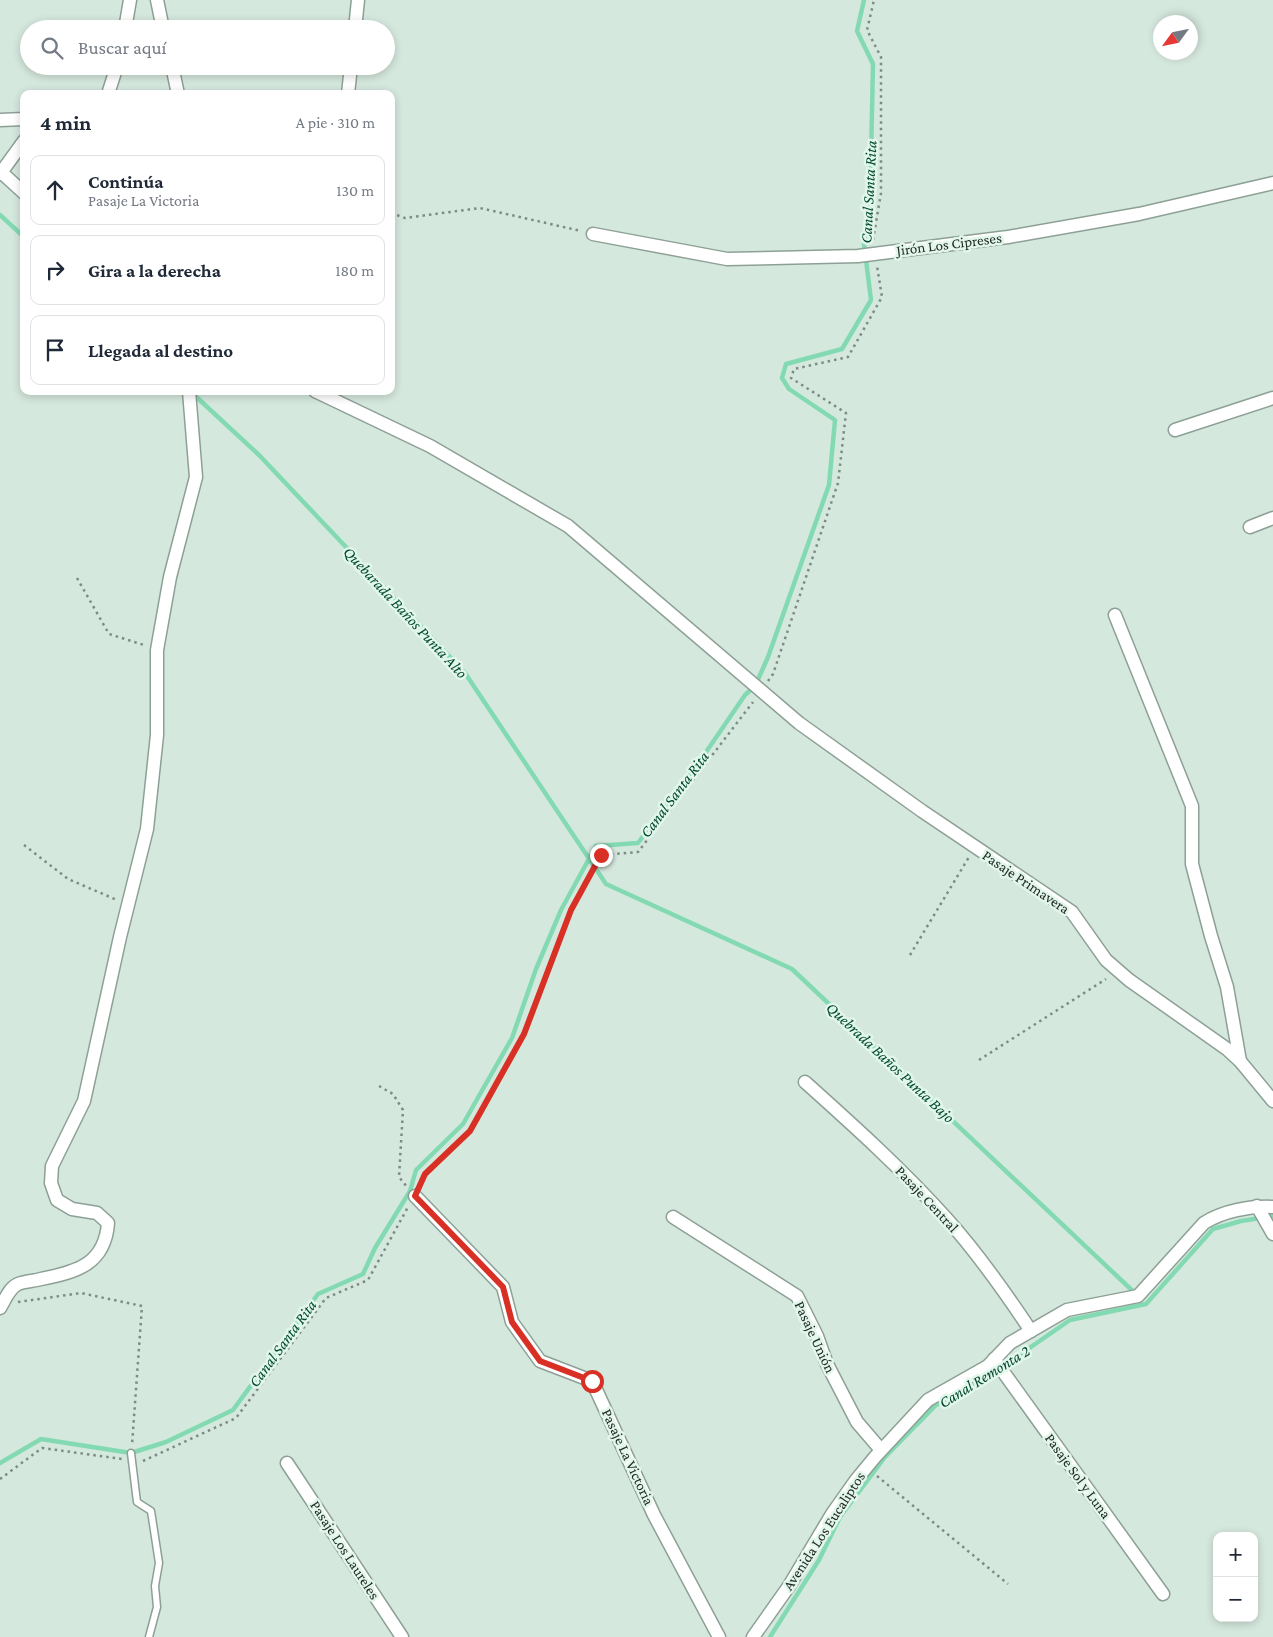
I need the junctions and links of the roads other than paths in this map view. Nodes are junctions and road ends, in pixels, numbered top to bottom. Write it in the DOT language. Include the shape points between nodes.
graph roads {
  1 [pos="130,0"];
  2 [pos="157,0"];
  3 [pos="358,0"];
  4 [pos="127,20"];
  5 [pos="161,20"];
  6 [pos="356,20"];
  7 [pos="114,75"];
  8 [pos="174,75"];
  9 [pos="350,75"];
  10 [pos="109,90"];
  11 [pos="177,90"];
  12 [pos="348,90"];
  13 [pos="20,119"];
  14 [pos="0,120"];
  15 [pos="20,146"];
  16 [pos="0,173"];
  17 [pos="1273,183"];
  18 [pos="20,190"];
  19 [pos="593,234"];
  20 [pos="189,395"];
  21 [pos="322,395"];
  22 [pos="1273,398"];
  23 [pos="1175,430"];
  24 [pos="1273,518"];
  25 [pos="1250,528"];
  26 [pos="1115,615"];
  27 [pos="1240,1061"];
  28 [pos="805,1082"];
  29 [pos="1273,1101"];
  30 [pos="415,1196"];
  31 [pos="1257,1206"];
  32 [pos="1273,1207"];
  33 [pos="673,1217"];
  34 [pos="1273,1234"];
  35 [pos="1,1306"];
  36 [pos="1031,1331"];
  37 [pos="994,1359"];
  38 [pos="881,1450"];
  39 [pos="132,1456"];
  40 [pos="287,1463"];
  41 [pos="1162,1594"];
  42 [pos="149,1637"];
  43 [pos="402,1637"];
  44 [pos="719,1637"];
  45 [pos="753,1637"];
  1 -- 4 [label="street"];
  2 -- 5 [label="street"];
  3 -- 6 [label="street"];
  7 -- 10 [label="street"];
  8 -- 11 [label="street"];
  9 -- 12 [label="street"];
  13 -- 14 [label="street"];
  15 -- 16 [label="street"];
  16 -- 18 [label="street"];
  17 -- 19 [label="street, Jirón Los Cipreses" via="1130,216 1008,237 875,254 727,259"];
  20 -- 35 [label="street" via="196,477 170,576 157,650 157,735 147,829 84,1100 52,1166 51,1183 57,1200 72,1209 97,1213 108,1223 107,1238 97,1257 79,1271 18,1284"];
  21 -- 27 [label="street, Pasaje Primavera" via="430,446 568,526 799,723 1072,912 1106,960 1118,971"];
  22 -- 23 [label="street"];
  24 -- 25 [label="street"];
  26 -- 27 [label="street" via="1192,806 1192,864 1227,987"];
  27 -- 29 [label="street, Pasaje Primavera"];
  28 -- 36 [label="street, Pasaje Central" via="878,1147 947,1219"];
  30 -- 44 [label="street, Pasaje La Victoria" via="503,1287 512,1322 540,1361 592,1381 654,1515"];
  31 -- 32 [label="street, Avenida Los Eucaliptos"];
  31 -- 34 [label="street"];
  31 -- 36 [label="street, Avenida Los Eucaliptos" via="1216,1216 1204,1224 1138,1296 1067,1310"];
  33 -- 38 [label="street, Pasaje Unión" via="797,1296 857,1422"];
  36 -- 37 [label="street, Avenida Los Eucaliptos" via="1010,1343"];
  37 -- 38 [label="street, Avenida Los Eucaliptos" via="988,1366 928,1400"];
  37 -- 41 [label="street, Pasaje Sol y Luna"];
  38 -- 45 [label="street, Avenida Los Eucaliptos" via="832,1514 789,1586"];
  39 -- 42 [label="lane" via="137,1502 151,1510 159,1563 155,1586 157,1607"];
  40 -- 43 [label="street, Pasaje Los Laureles"];
}
